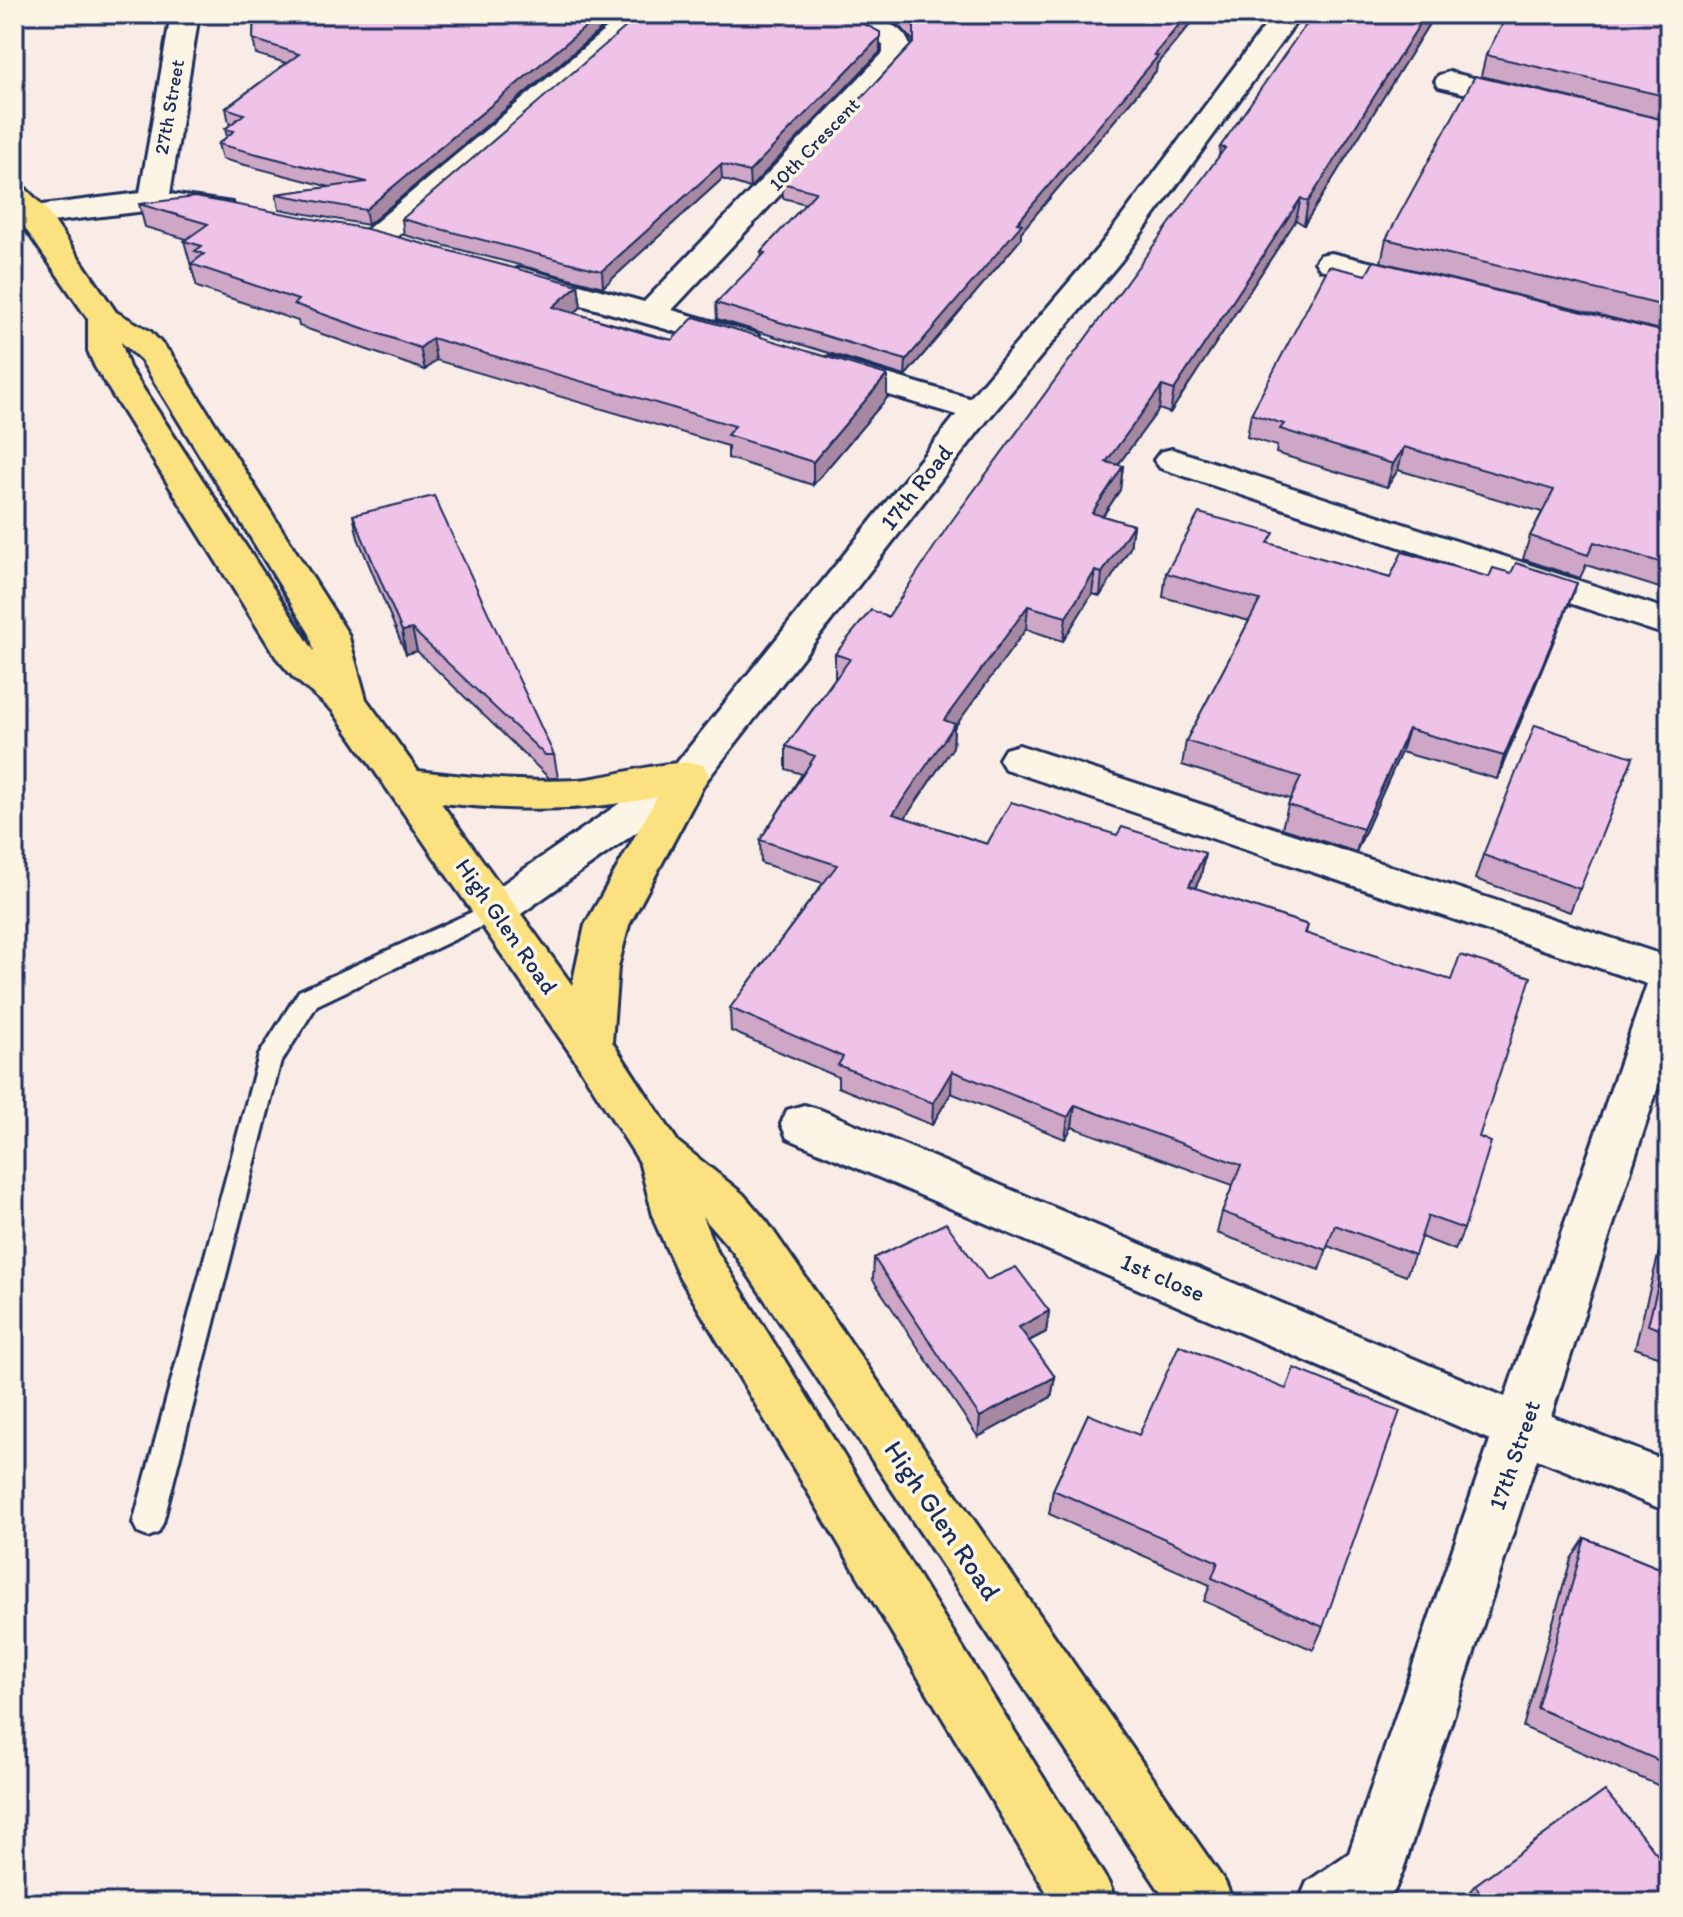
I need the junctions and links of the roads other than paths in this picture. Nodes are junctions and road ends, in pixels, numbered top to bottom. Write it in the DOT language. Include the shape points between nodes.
graph roads {
  1 [pos="185,14"];
  2 [pos="640,14"];
  3 [pos="804,14"];
  4 [pos="1288,14"];
  5 [pos="1449,81"];
  6 [pos="1556,106"];
  7 [pos="154,201"];
  8 [pos="24,205"];
  9 [pos="257,217"];
  10 [pos="375,240"];
  11 [pos="1331,262"];
  12 [pos="498,272"];
  13 [pos="1454,292"];
  14 [pos="652,313"];
  15 [pos="977,411"];
  16 [pos="1172,460"];
  17 [pos="1669,623"];
  18 [pos="1019,759"];
  19 [pos="689,775"];
  20 [pos="408,784"];
  21 [pos="496,910"];
  22 [pos="1669,974"];
  23 [pos="1669,985"];
  24 [pos="589,1044"];
  25 [pos="804,1124"];
  26 [pos="661,1156"];
  27 [pos="1522,1429"];
  28 [pos="1669,1487"];
  29 [pos="148,1523"];
  30 [pos="1361,1893"];
  31 [pos="1087,1903"];
  32 [pos="1204,1903"];
  1 -- 7 [label="street, 27th Street"];
  2 -- 10 [label="street"];
  3 -- 14 [label="street, 10th Crescent" via="888,33 897,42 897,55"];
  4 -- 15 [label="street, 17th Road" via="1110,254"];
  5 -- 6 [label="street"];
  7 -- 8 [label="street"];
  7 -- 9 [label="street"];
  8 -- 20 [label="main road, High Glen Road" via="104,319 105,351 112,367 298,658 347,701"];
  11 -- 13 [label="street"];
  12 -- 14 [label="street"];
  14 -- 15 [label="street"];
  15 -- 19 [label="street, 17th Road"];
  16 -- 17 [label="street"];
  18 -- 22 [label="street"];
  19 -- 20 [label="main road" via="555,795 514,796"];
  19 -- 21 [label="street, 17th Road"];
  19 -- 24 [label="main road" via="607,925 596,967"];
  20 -- 21 [label="main road, High Glen Road"];
  21 -- 24 [label="main road, High Glen Road"];
  21 -- 29 [label="lane" via="308,998 268,1062"];
  23 -- 27 [label="street, 17th Street"];
  24 -- 26 [label="main road, High Glen Road"];
  25 -- 27 [label="street, 1st close"];
  26 -- 31 [label="main road, High Glen Road" via="679,1223 696,1261"];
  26 -- 32 [label="main road, High Glen Road" via="726,1208 750,1237"];
  27 -- 28 [label="street, 1st close"];
  27 -- 30 [label="street, 17th Street"];
}
